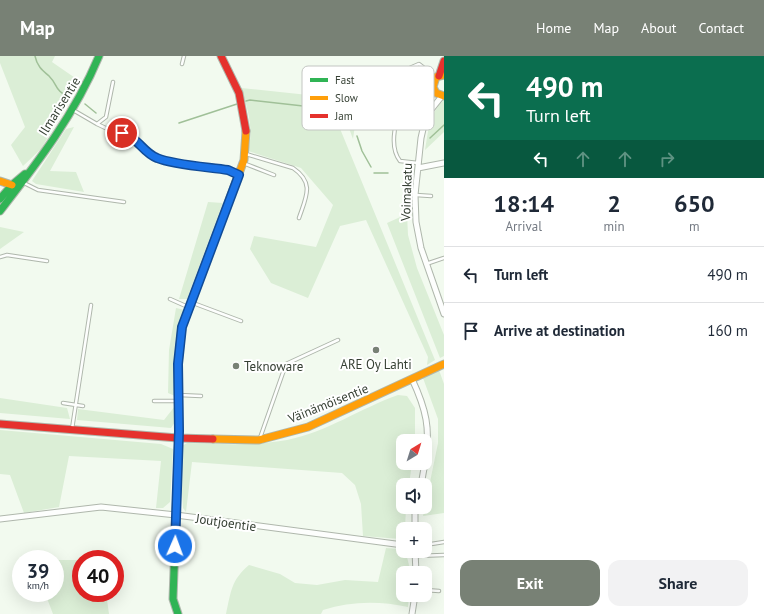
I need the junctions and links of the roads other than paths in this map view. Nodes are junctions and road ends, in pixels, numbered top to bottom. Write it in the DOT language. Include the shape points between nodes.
graph roads {
  1 [pos="99,56"];
  2 [pos="184,56"];
  3 [pos="221,56"];
  4 [pos="444,61"];
  5 [pos="182,64"];
  6 [pos="440,76"];
  7 [pos="113,82"];
  8 [pos="434,85"];
  9 [pos="434,89"];
  10 [pos="443,96"];
  11 [pos="434,105"];
  12 [pos="73,110"];
  13 [pos="96,124"];
  14 [pos="395,130"];
  15 [pos="424,130"];
  16 [pos="245,153"];
  17 [pos="243,163"];
  18 [pos="444,163"];
  19 [pos="418,165"];
  20 [pos="239,175"];
  21 [pos="274,176"];
  22 [pos="21,180"];
  23 [pos="0,181"];
  24 [pos="12,185"];
  25 [pos="0,188"];
  26 [pos="415,195"];
  27 [pos="431,196"];
  28 [pos="1,197"];
  29 [pos="124,202"];
  30 [pos="2,207"];
  31 [pos="299,218"];
  32 [pos="0,257"];
  33 [pos="444,258"];
  34 [pos="47,261"];
  35 [pos="426,264"];
  36 [pos="170,299"];
  37 [pos="190,304"];
  38 [pos="91,305"];
  39 [pos="444,314"];
  40 [pos="240,321"];
  41 [pos="338,340"];
  42 [pos="444,364"];
  43 [pos="412,379"];
  44 [pos="201,396"];
  45 [pos="178,398"];
  46 [pos="154,401"];
  47 [pos="64,404"];
  48 [pos="75,405"];
  49 [pos="83,406"];
  50 [pos="0,424"];
  51 [pos="72,430"];
  52 [pos="427,434"];
  53 [pos="178,438"];
  54 [pos="259,440"];
  55 [pos="176,515"];
  56 [pos="0,519"];
  57 [pos="444,542"];
  58 [pos="396,544"];
  59 [pos="432,544"];
  60 [pos="432,555"];
  61 [pos="444,555"];
  62 [pos="432,590"];
  63 [pos="439,591"];
  64 [pos="414,602"];
  65 [pos="178,614"];
  66 [pos="412,614"];
  1 -- 12 [label="street, Ilmarisentie"];
  2 -- 5 [label="lane"];
  3 -- 16 [label="street" via="232,74 244,108 247,142"];
  4 -- 6 [label="street"];
  6 -- 8 [label="street"];
  7 -- 13 [label="lane" via="106,117"];
  9 -- 10 [label="street"];
  10 -- 11 [label="street, Voimakatu"];
  12 -- 13 [label="lane"];
  12 -- 22 [label="street, Ilmarisentie" via="34,166"];
  13 -- 20 [label="lane" via="114,132 130,134 146,151 157,158 228,170"];
  14 -- 19 [label="lane" via="393,144 397,157 400,161"];
  15 -- 19 [label="street, Voimakatu"];
  16 -- 17 [label="street"];
  16 -- 31 [label="lane" via="299,172 308,192"];
  17 -- 20 [label="street"];
  17 -- 21 [label="lane"];
  18 -- 19 [label="street"];
  19 -- 26 [label="street, Voimakatu"];
  20 -- 37 [label="street"];
  22 -- 24 [label="street, Ilmarisentie"];
  22 -- 29 [label="lane" via="38,190"];
  22 -- 30 [label="street, Ilmarisentie"];
  23 -- 24 [label="street"];
  24 -- 28 [label="street, Ilmarisentie"];
  25 -- 28 [label="street"];
  26 -- 27 [label="lane"];
  26 -- 35 [label="street, Voimakatu" via="416,222"];
  28 -- 30 [label="street"];
  32 -- 34 [label="lane" via="7,255"];
  33 -- 35 [label="lane"];
  35 -- 39 [label="street, Voimakatu"];
  36 -- 37 [label="lane"];
  37 -- 40 [label="lane"];
  37 -- 45 [label="street" via="182,327"];
  38 -- 48 [label="lane"];
  41 -- 54 [label="lane" via="286,364"];
  42 -- 43 [label="street, Väinämöisentie"];
  43 -- 52 [label="street" via="423,403"];
  43 -- 54 [label="street, Väinämöisentie" via="308,427"];
  44 -- 45 [label="lane"];
  45 -- 46 [label="lane"];
  45 -- 53 [label="street"];
  47 -- 48 [label="lane"];
  48 -- 49 [label="lane"];
  48 -- 51 [label="lane"];
  50 -- 51 [label="street, Väinämöisentie"];
  51 -- 53 [label="street, Väinämöisentie"];
  53 -- 54 [label="street, Väinämöisentie"];
  53 -- 55 [label="street"];
  55 -- 56 [label="street, Joutjoentie" via="101,507"];
  55 -- 58 [label="street, Joutjoentie"];
  55 -- 65 [label="street" via="173,599"];
  57 -- 59 [label="lane"];
  60 -- 61 [label="lane"];
  62 -- 63 [label="lane"];
  64 -- 66 [label="street"];
}
